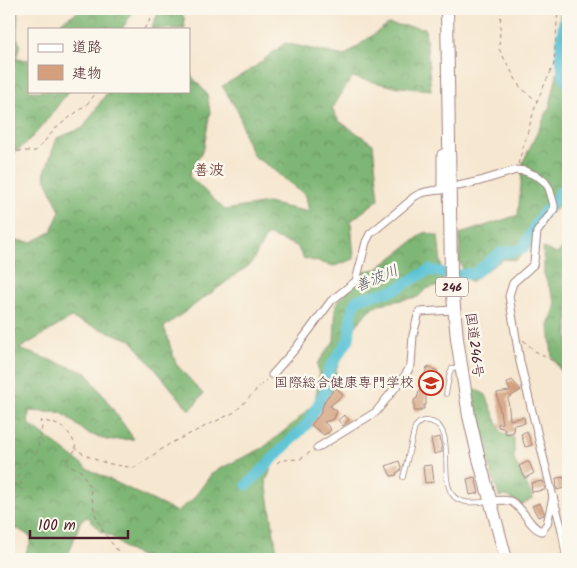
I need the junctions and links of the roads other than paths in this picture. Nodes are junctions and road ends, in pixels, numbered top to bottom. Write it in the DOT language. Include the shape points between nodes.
graph roads {
  1 [pos="447,9"];
  2 [pos="447,190"];
  3 [pos="454,310"];
  4 [pos="460,367"];
  5 [pos="272,375"];
  6 [pos="446,394"];
  7 [pos="317,448"];
  8 [pos="403,477"];
  9 [pos="553,497"];
  10 [pos="490,501"];
  11 [pos="561,526"];
  12 [pos="568,534"];
  13 [pos="506,559"];
  14 [pos="565,559"];
  1 -- 2 [label="highway, 国道246号 / 246" via="450,150"];
  2 -- 3 [label="highway, 国道246号 / 246"];
  2 -- 5 [label="street" via="409,202 370,234 356,281 331,301"];
  2 -- 9 [label="street" via="516,170 545,182 551,193 554,209 537,232 533,265 513,283 509,292 520,362"];
  3 -- 4 [label="highway, 国道246号 / 246"];
  3 -- 7 [label="street" via="419,312 411,365 406,374 376,412"];
  4 -- 6 [label="lane" via="452,368"];
  4 -- 10 [label="highway, 国道246号 / 246"];
  8 -- 10 [label="lane" via="415,427 421,421 430,421 439,425 445,434 452,494 465,502"];
  9 -- 10 [label="street" via="547,524 542,531 510,501"];
  9 -- 11 [label="street"];
  10 -- 13 [label="highway, 国道246号 / 246"];
  11 -- 12 [label="street"];
  11 -- 14 [label="lane"];
}
